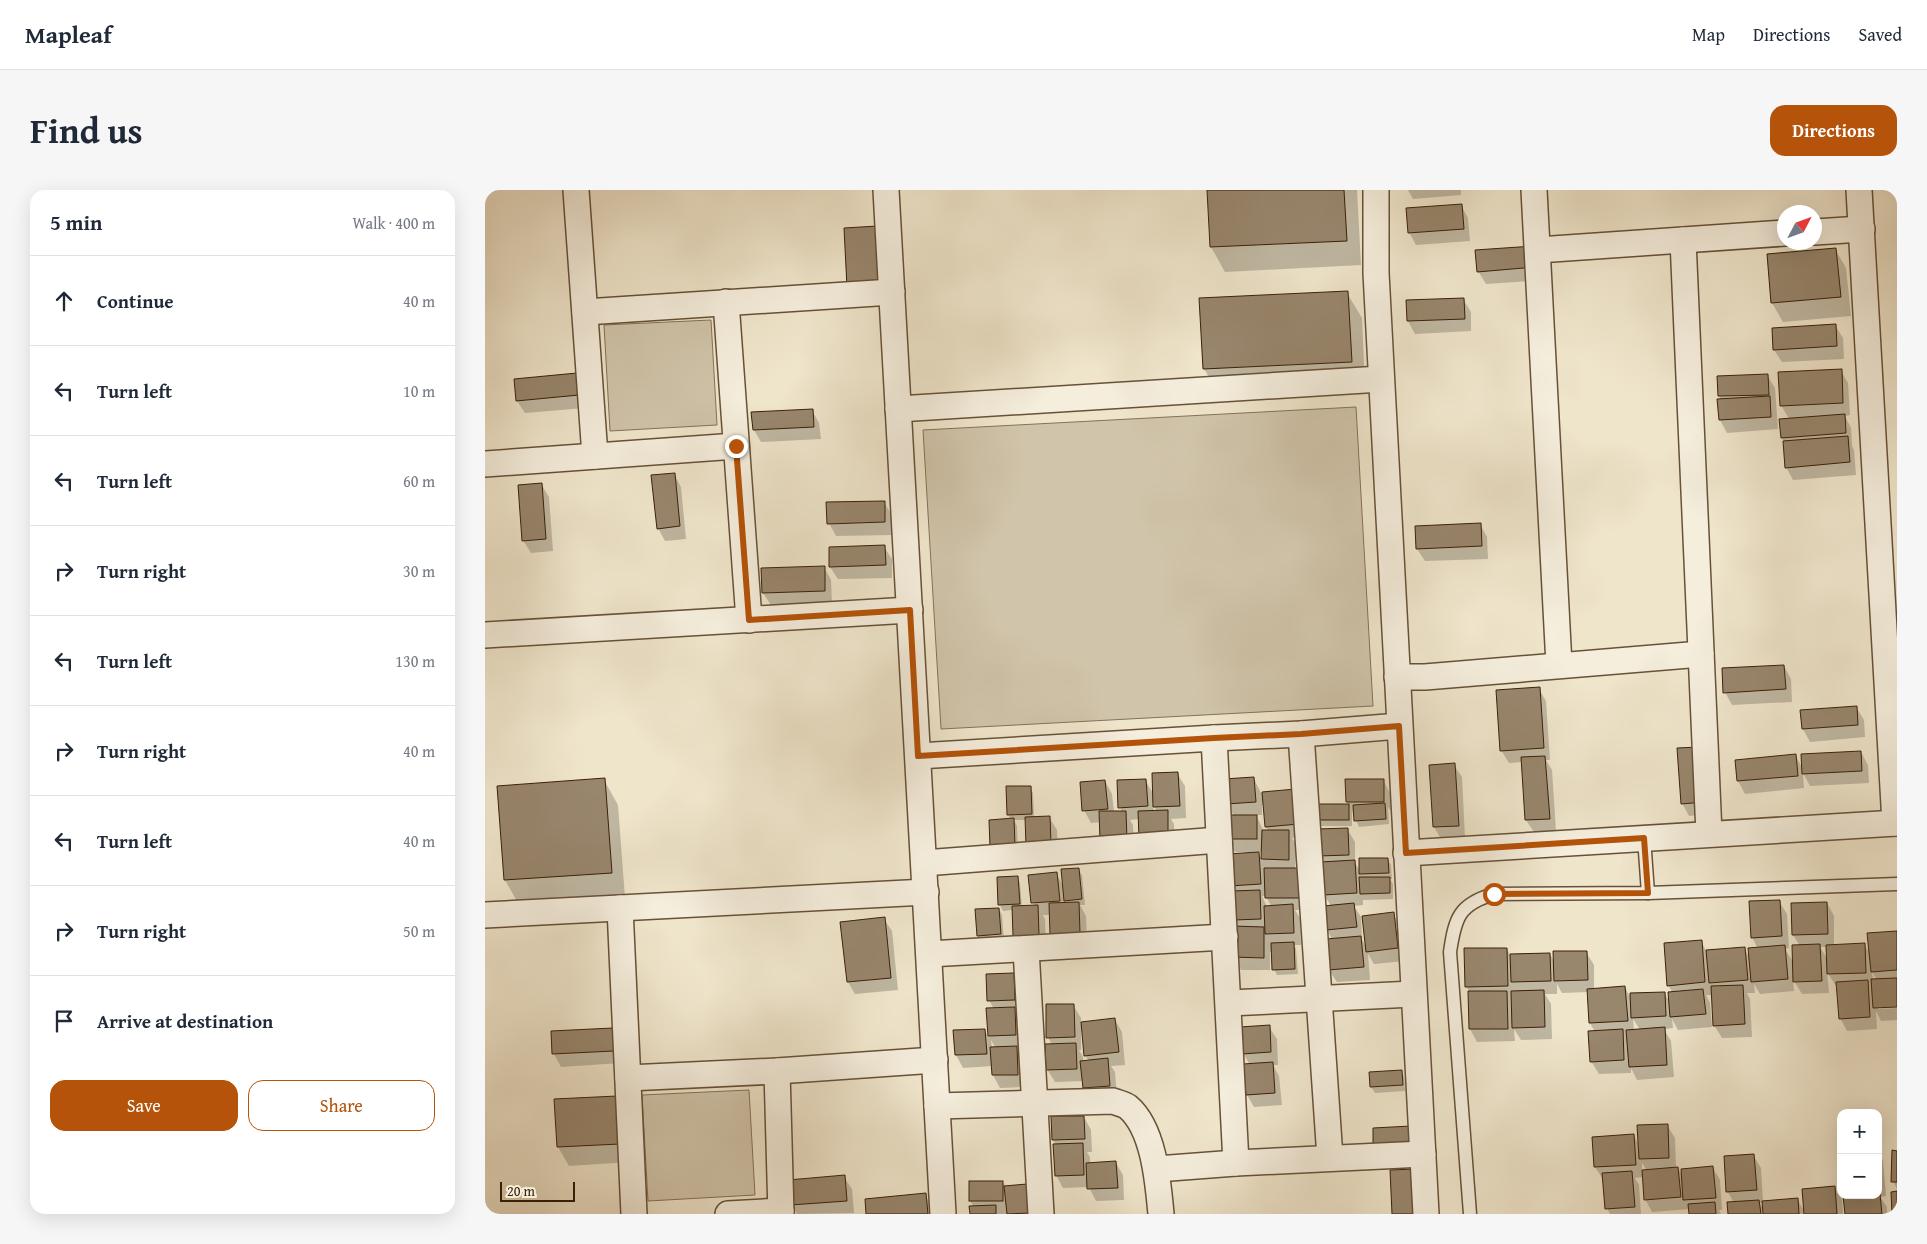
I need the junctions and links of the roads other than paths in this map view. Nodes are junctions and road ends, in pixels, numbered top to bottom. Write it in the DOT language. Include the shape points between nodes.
graph roads {
  1 [pos="576,190"];
  2 [pos="886,190"];
  3 [pos="1376,190"];
  4 [pos="1534,190"];
  5 [pos="1859,190"];
  6 [pos="1862,229"];
  7 [pos="1822,232"];
  8 [pos="1777,234"];
  9 [pos="1683,240"];
  10 [pos="1538,250"];
  11 [pos="892,292"];
  12 [pos="726,302"];
  13 [pos="585,312"];
  14 [pos="1381,379"];
  15 [pos="899,409"];
  16 [pos="736,446"];
  17 [pos="595,456"];
  18 [pos="485,464"];
  19 [pos="910,610"];
  20 [pos="749,620"];
  21 [pos="485,635"];
  22 [pos="1701,654"];
  23 [pos="1559,665"];
  24 [pos="1397,677"];
  25 [pos="1399,726"];
  26 [pos="1301,734"];
  27 [pos="1214,738"];
  28 [pos="918,756"];
  29 [pos="1896,823"];
  30 [pos="1709,834"];
  31 [pos="1644,838"];
  32 [pos="1219,840"];
  33 [pos="1406,853"];
  34 [pos="924,862"];
  35 [pos="1897,884"];
  36 [pos="926,892"];
  37 [pos="1648,893"];
  38 [pos="620,908"];
  39 [pos="485,915"];
  40 [pos="1225,937"];
  41 [pos="1026,949"];
  42 [pos="929,954"];
  43 [pos="1413,994"];
  44 [pos="1319,999"];
  45 [pos="1229,1003"];
  46 [pos="935,1060"];
  47 [pos="777,1071"];
  48 [pos="628,1078"];
  49 [pos="1035,1103"];
  50 [pos="937,1106"];
  51 [pos="1423,1154"];
  52 [pos="1331,1158"];
  53 [pos="1236,1163"];
  54 [pos="1157,1169"];
  55 [pos="781,1212"];
  56 [pos="635,1214"];
  57 [pos="728,1214"];
  58 [pos="943,1214"];
  59 [pos="1041,1214"];
  60 [pos="1161,1214"];
  61 [pos="1426,1214"];
  62 [pos="1470,1214"];
  1 -- 13 [label="street"];
  2 -- 11 [label="street"];
  3 -- 14 [label="street"];
  4 -- 10 [label="street"];
  5 -- 6 [label="street"];
  6 -- 7 [label="street"];
  6 -- 29 [label="street"];
  8 -- 9 [label="street"];
  9 -- 10 [label="street"];
  9 -- 22 [label="street"];
  10 -- 23 [label="street"];
  11 -- 12 [label="street"];
  11 -- 15 [label="street"];
  12 -- 13 [label="street"];
  12 -- 16 [label="street"];
  13 -- 17 [label="street"];
  14 -- 15 [label="street"];
  14 -- 24 [label="street"];
  15 -- 19 [label="street"];
  16 -- 17 [label="street"];
  16 -- 20 [label="street"];
  17 -- 18 [label="street"];
  19 -- 20 [label="street"];
  19 -- 28 [label="street"];
  20 -- 21 [label="street"];
  22 -- 23 [label="street"];
  22 -- 30 [label="street"];
  23 -- 24 [label="street"];
  24 -- 25 [label="street"];
  25 -- 26 [label="street"];
  25 -- 33 [label="street"];
  26 -- 27 [label="street"];
  26 -- 44 [label="street"];
  27 -- 28 [label="street"];
  27 -- 32 [label="street"];
  28 -- 34 [label="street"];
  29 -- 30 [label="street"];
  30 -- 31 [label="street"];
  31 -- 33 [label="street"];
  31 -- 37 [label="lane"];
  32 -- 34 [label="street"];
  32 -- 40 [label="street"];
  33 -- 43 [label="street"];
  34 -- 36 [label="street"];
  35 -- 37 [label="lane"];
  36 -- 38 [label="street"];
  36 -- 42 [label="street"];
  37 -- 62 [label="lane" via="1494,894 1477,898 1464,908 1453,927 1451,952"];
  38 -- 39 [label="street"];
  38 -- 48 [label="street"];
  40 -- 41 [label="street"];
  40 -- 45 [label="street"];
  41 -- 42 [label="street"];
  41 -- 49 [label="street"];
  42 -- 46 [label="street"];
  43 -- 44 [label="street"];
  43 -- 51 [label="street"];
  44 -- 45 [label="street"];
  44 -- 52 [label="street"];
  45 -- 53 [label="street"];
  46 -- 47 [label="street"];
  46 -- 50 [label="street"];
  47 -- 48 [label="street"];
  47 -- 55 [label="street"];
  48 -- 56 [label="street"];
  49 -- 50 [label="street"];
  49 -- 54 [label="street" via="1113,1101 1126,1106 1143,1128"];
  49 -- 59 [label="street"];
  50 -- 58 [label="street"];
  51 -- 52 [label="street"];
  51 -- 61 [label="street"];
  52 -- 53 [label="street"];
  53 -- 54 [label="street"];
  54 -- 60 [label="street"];
  55 -- 57 [label="street"];
}
